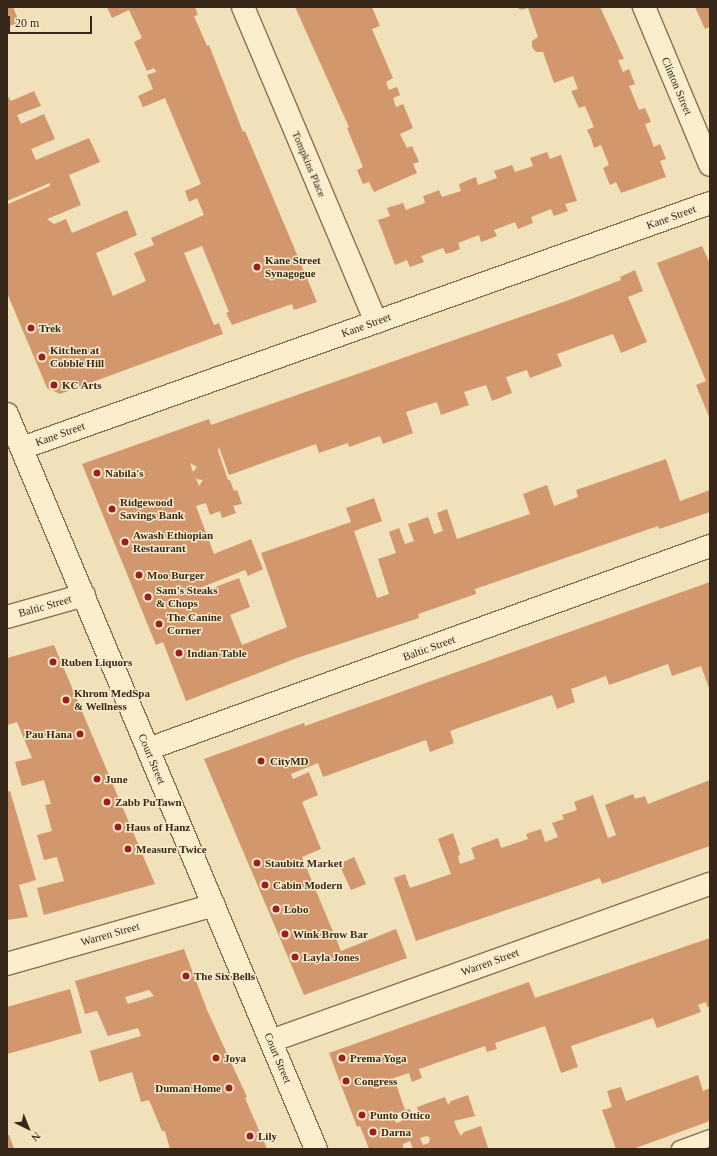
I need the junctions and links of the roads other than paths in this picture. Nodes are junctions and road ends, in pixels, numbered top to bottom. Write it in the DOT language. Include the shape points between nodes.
graph roads {
  1 [pos="243,7"];
  2 [pos="644,7"];
  3 [pos="710,165"];
  4 [pos="710,203"];
  5 [pos="376,322"];
  6 [pos="7,414"];
  7 [pos="22,448"];
  8 [pos="710,546"];
  9 [pos="84,595"];
  10 [pos="7,618"];
  11 [pos="148,749"];
  12 [pos="710,884"];
  13 [pos="214,905"];
  14 [pos="7,964"];
  15 [pos="271,1040"];
  16 [pos="710,1138"];
  17 [pos="316,1149"];
  18 [pos="680,1149"];
  1 -- 5 [label="street, Tompkins Place"];
  2 -- 3 [label="street, Clinton Street"];
  4 -- 5 [label="street, Kane Street"];
  5 -- 7 [label="street, Kane Street"];
  6 -- 7 [label="street, Court Street"];
  7 -- 9 [label="street, Court Street"];
  8 -- 11 [label="street, Baltic Street"];
  9 -- 10 [label="street, Baltic Street"];
  9 -- 11 [label="street, Court Street"];
  11 -- 13 [label="street, Court Street"];
  12 -- 15 [label="street, Warren Street"];
  13 -- 14 [label="street, Warren Street"];
  13 -- 15 [label="street, Court Street"];
  15 -- 17 [label="street, Court Street"];
  16 -- 18 [label="lane"];
}
